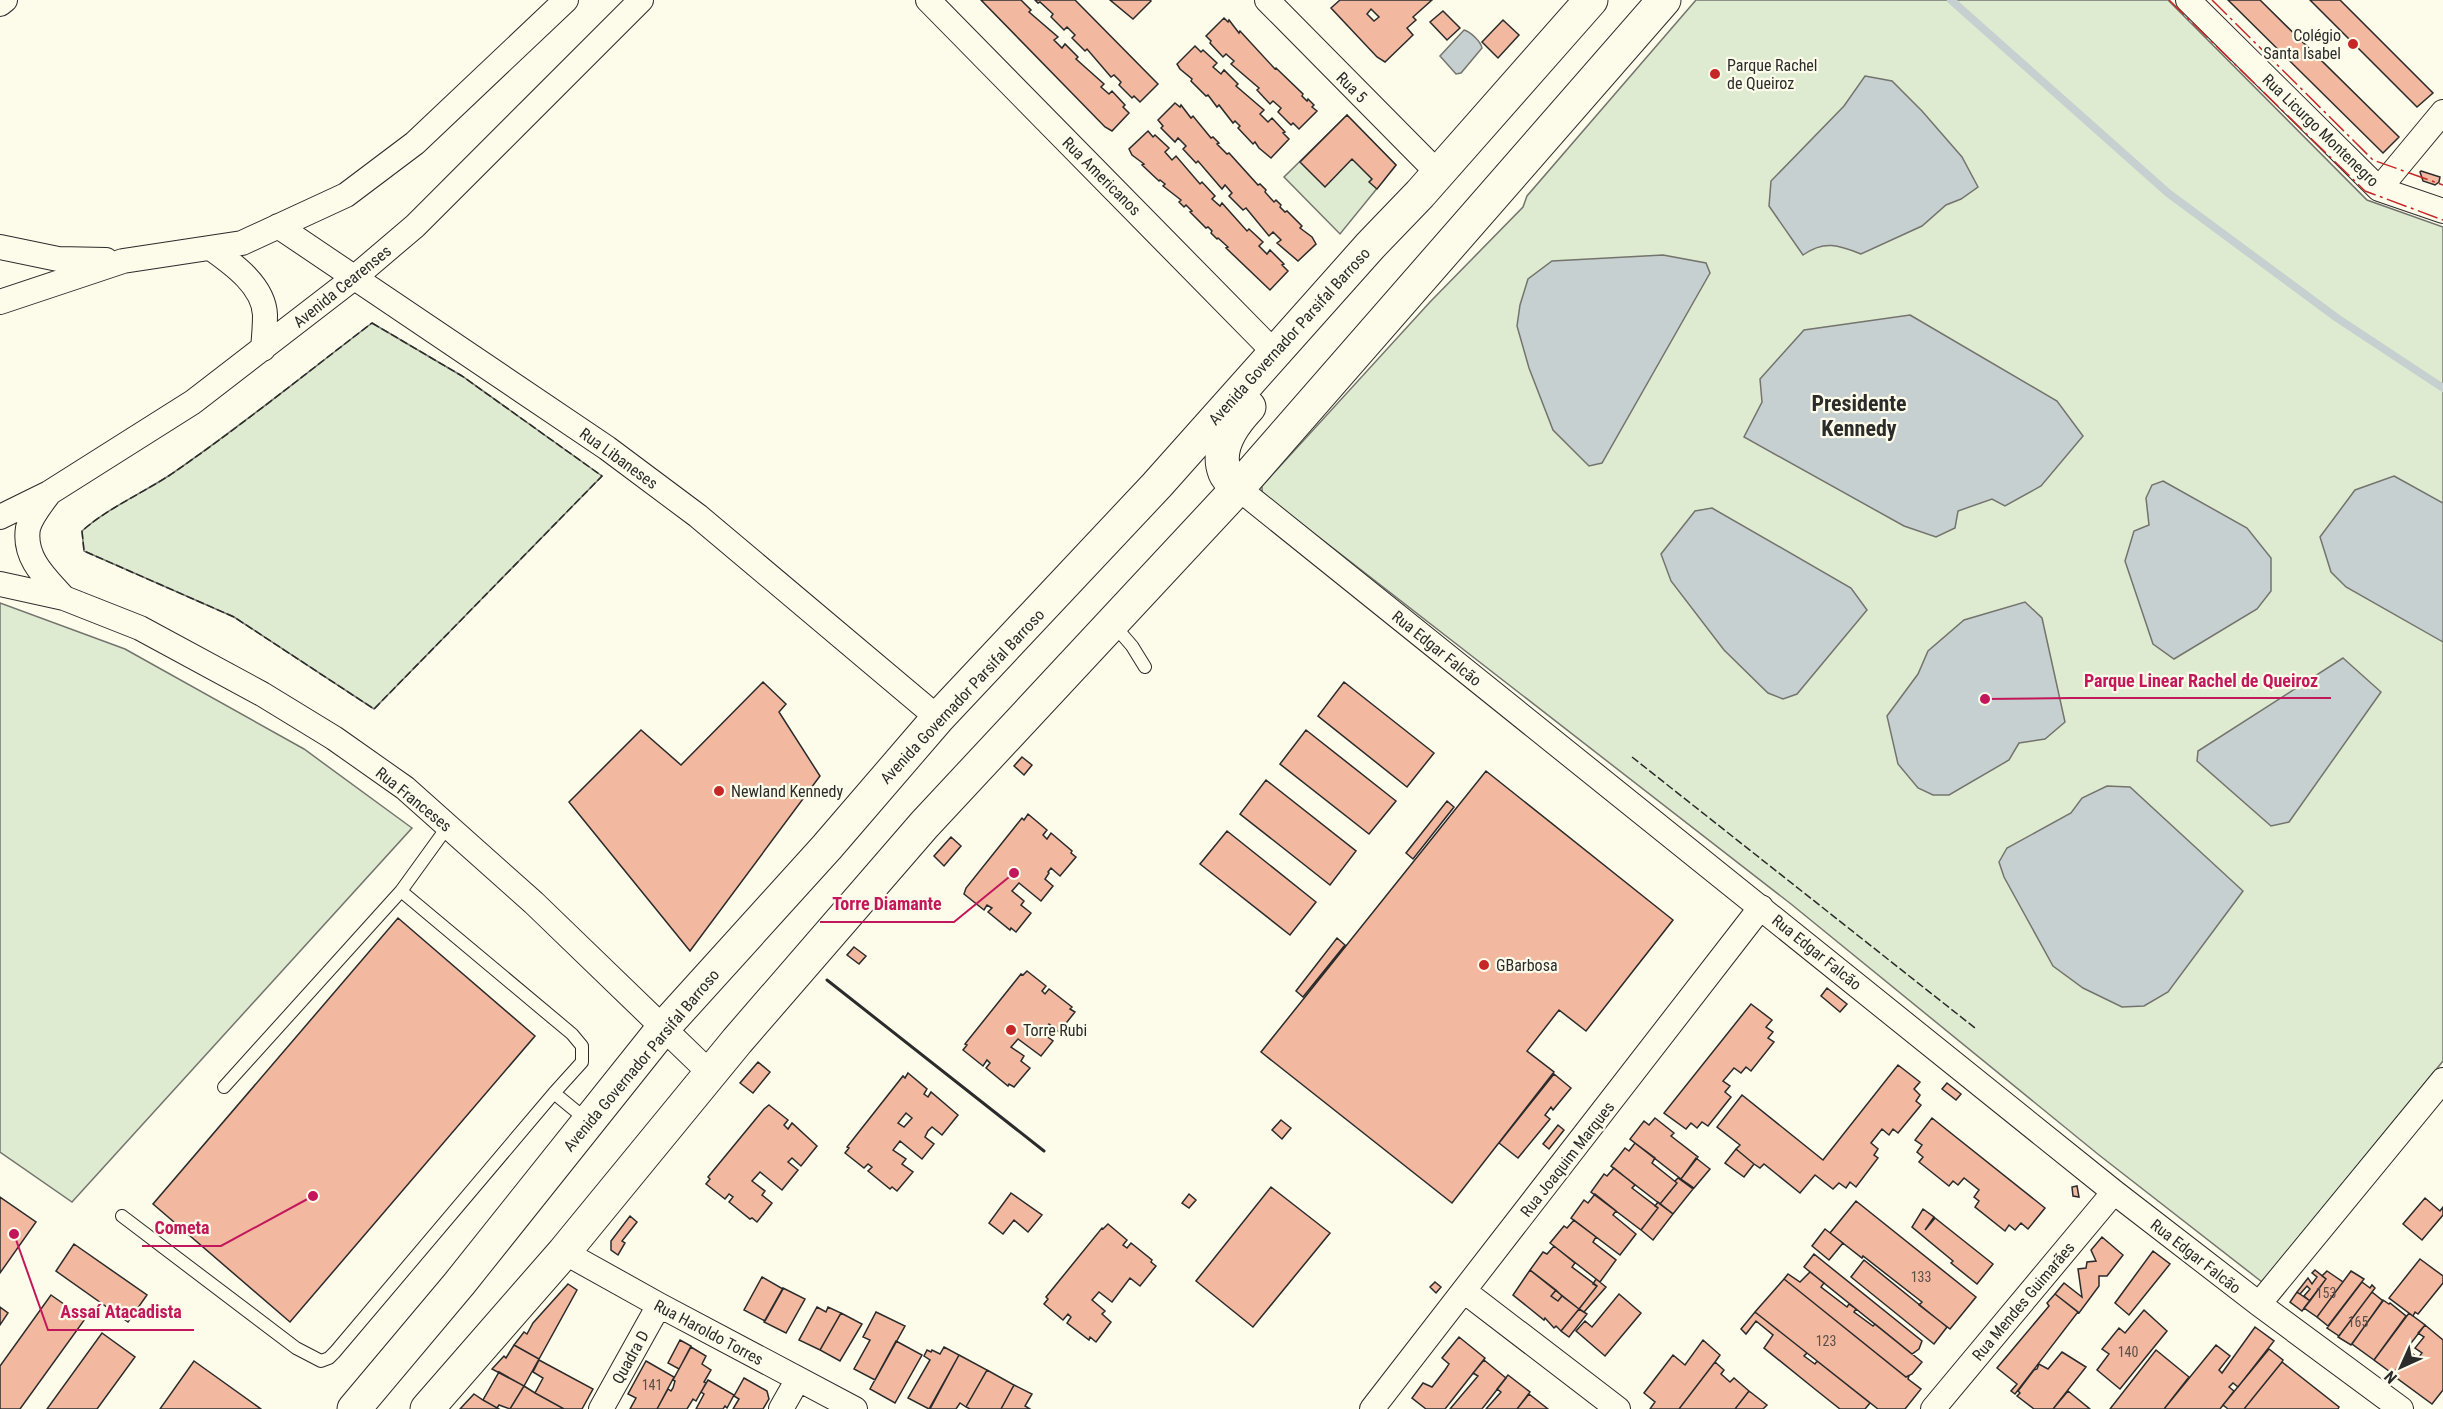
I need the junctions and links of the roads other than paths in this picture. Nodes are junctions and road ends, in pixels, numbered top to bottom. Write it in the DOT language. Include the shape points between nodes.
graph roads {
  1 [pos="5,0"];
  2 [pos="566,0"];
  3 [pos="641,0"];
  4 [pos="928,0"];
  5 [pos="1266,0"];
  6 [pos="1591,0"];
  7 [pos="1664,0"];
  8 [pos="2188,0"];
  9 [pos="0,4"];
  10 [pos="2443,112"];
  11 [pos="1429,184"];
  12 [pos="2379,189"];
  13 [pos="2443,211"];
  14 [pos="278,226"];
  15 [pos="0,247"];
  16 [pos="212,249"];
  17 [pos="123,261"];
  18 [pos="355,277"];
  19 [pos="0,302"];
  20 [pos="263,349"];
  21 [pos="1275,352"];
  22 [pos="1238,488"];
  23 [pos="49,493"];
  24 [pos="0,517"];
  25 [pos="0,584"];
  26 [pos="64,598"];
  27 [pos="1112,623"];
  28 [pos="1145,667"];
  29 [pos="938,718"];
  30 [pos="448,826"];
  31 [pos="401,891"];
  32 [pos="1761,907"];
  33 [pos="664,1027"];
  34 [pos="711,1074"];
  35 [pos="2443,1080"];
  36 [pos="225,1088"];
  37 [pos="554,1093"];
  38 [pos="589,1121"];
  39 [pos="2114,1192"];
  40 [pos="122,1216"];
  41 [pos="564,1251"];
  42 [pos="1464,1291"];
  43 [pos="659,1305"];
  44 [pos="2259,1305"];
  45 [pos="798,1379"];
  46 [pos="354,1409"];
  47 [pos="427,1409"];
  48 [pos="601,1409"];
  49 [pos="781,1409"];
  50 [pos="855,1409"];
  51 [pos="1372,1409"];
  52 [pos="1618,1409"];
  53 [pos="1933,1409"];
  54 [pos="2401,1409"];
  1 -- 9 [label="street"];
  2 -- 14 [label="street" via="415,143 346,195"];
  3 -- 18 [label="street, Avenida Cearenses" via="415,226"];
  4 -- 21 [label="street, Rua Americanos"];
  5 -- 11 [label="street, Rua 5"];
  6 -- 11 [label="main road, Avenida Governador Parsifal Barroso"];
  7 -- 22 [label="main road"];
  8 -- 12 [label="street, Rua Licurgo Montenegro"];
  10 -- 12 [label="street"];
  11 -- 21 [label="main road, Avenida Governador Parsifal Barroso"];
  11 -- 22 [label="main road" via="1384,255 1233,424 1225,441 1223,459 1225,474"];
  12 -- 13 [label="street, Rua Licurgo Montenegro"];
  14 -- 16 [label="street" via="242,243"];
  14 -- 18 [label="street, Rua Libaneses"];
  15 -- 17 [label="street" via="58,259"];
  16 -- 17 [label="street"];
  16 -- 20 [label="street" via="242,271 255,289 265,312"];
  17 -- 19 [label="street"];
  18 -- 20 [label="street, Avenida Cearenses"];
  18 -- 29 [label="street, Rua Libaneses" via="607,448 698,516"];
  20 -- 23 [label="street, Avenida Cearenses" via="193,402"];
  21 -- 29 [label="main road, Avenida Governador Parsifal Barroso" via="1149,494"];
  22 -- 27 [label="main road"];
  22 -- 32 [label="street, Rua Edgar Falcão"];
  23 -- 24 [label="street, Avenida Cearenses"];
  23 -- 26 [label="street, Rua Franceses" via="28,527 29,548 32,561"];
  25 -- 26 [label="street, Rua Franceses"];
  26 -- 30 [label="street, Rua Franceses" via="140,628 262,694 405,788"];
  27 -- 28 [label="lane"];
  27 -- 34 [label="main road" via="924,825"];
  29 -- 33 [label="main road, Avenida Governador Parsifal Barroso"];
  30 -- 31 [label="lane"];
  30 -- 33 [label="street, Rua Franceses"];
  31 -- 36 [label="lane"];
  31 -- 37 [label="lane" via="582,1046 582,1062"];
  32 -- 39 [label="street, Rua Edgar Falcão"];
  32 -- 42 [label="street, Rua Joaquim Marques"];
  33 -- 34 [label="street, Rua Franceses"];
  33 -- 38 [label="main road, Avenida Governador Parsifal Barroso"];
  34 -- 41 [label="main road"];
  35 -- 44 [label="street"];
  37 -- 38 [label="lane"];
  37 -- 40 [label="lane" via="335,1352 321,1361 296,1348"];
  38 -- 46 [label="main road, Avenida Governador Parsifal Barroso"];
  39 -- 44 [label="street, Rua Edgar Falcão"];
  39 -- 53 [label="street, Rua Mendes Guimarães"];
  41 -- 43 [label="street, Rua Haroldo Torres"];
  41 -- 47 [label="main road"];
  42 -- 51 [label="street, Rua Joaquim Marques"];
  42 -- 52 [label="street"];
  43 -- 45 [label="street, Rua Haroldo Torres"];
  43 -- 48 [label="street, Quadra D"];
  44 -- 54 [label="street, Rua Edgar Falcão"];
  45 -- 49 [label="street"];
  45 -- 50 [label="street, Rua Haroldo Torres"];
}
